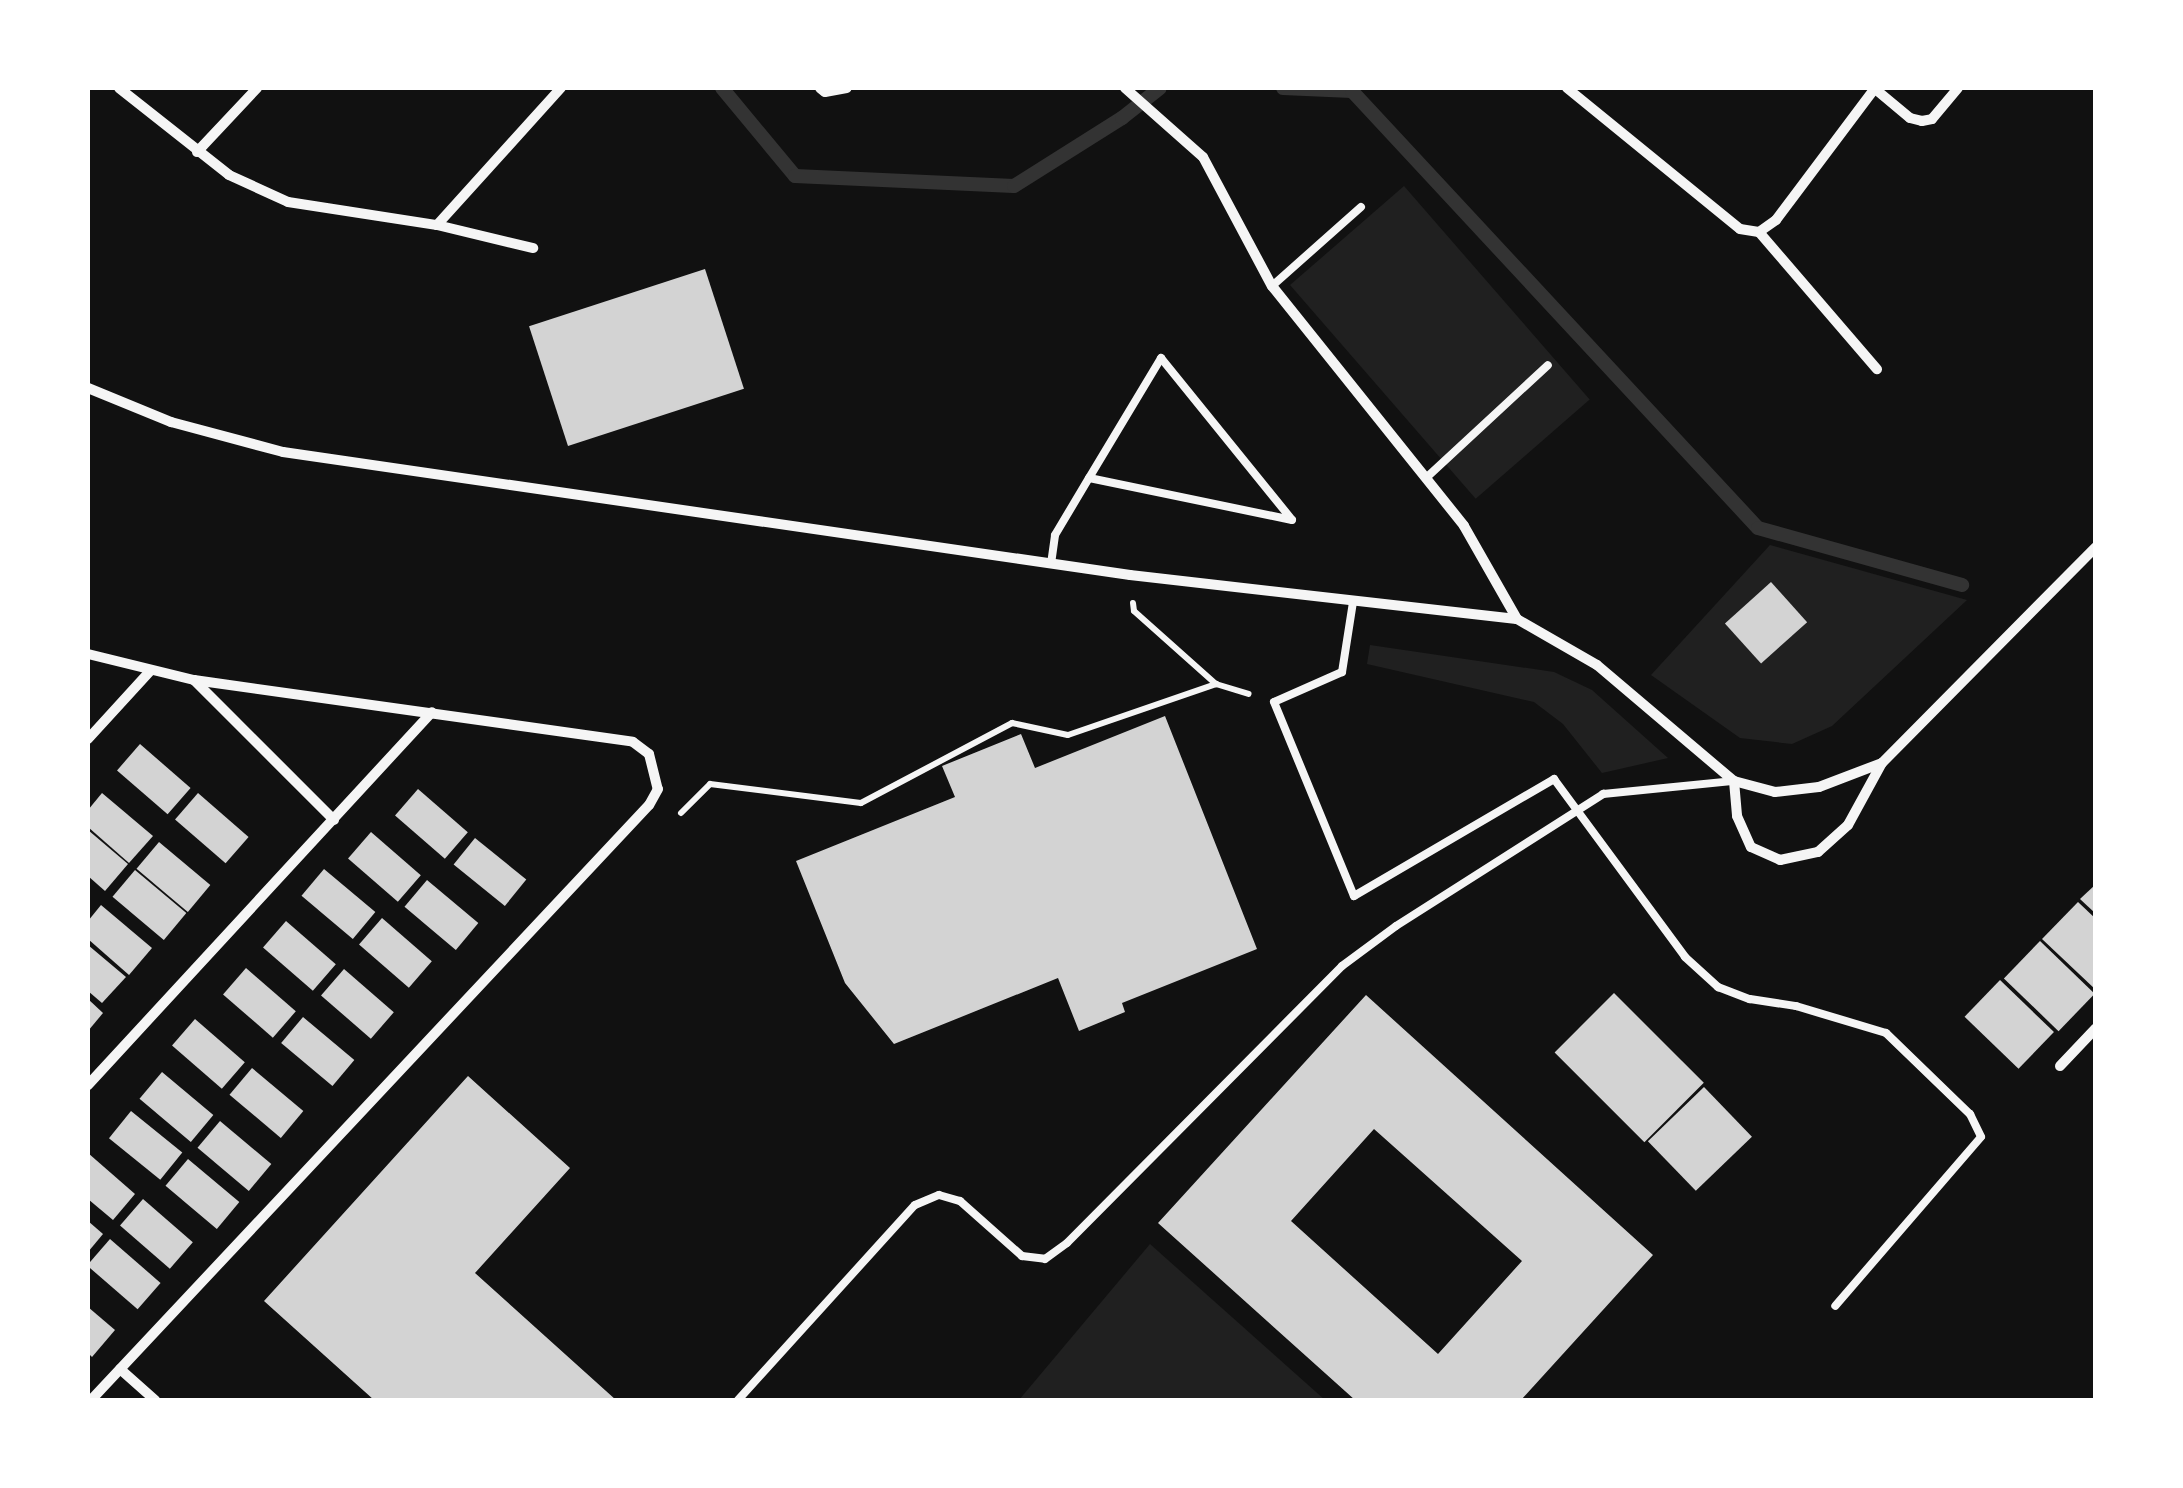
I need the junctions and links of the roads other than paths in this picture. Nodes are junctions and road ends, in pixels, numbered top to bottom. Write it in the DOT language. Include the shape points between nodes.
graph roads {
  1 [pos="120,88"];
  2 [pos="257,88"];
  3 [pos="561,88"];
  4 [pos="820,88"];
  5 [pos="847,88"];
  6 [pos="1125,88"];
  7 [pos="1567,88"];
  8 [pos="1874,88"];
  9 [pos="1958,88"];
  10 [pos="197,152"];
  11 [pos="1361,207"];
  12 [pos="437,225"];
  13 [pos="1759,232"];
  14 [pos="533,248"];
  15 [pos="1272,286"];
  16 [pos="1548,365"];
  17 [pos="1877,368"];
  18 [pos="88,388"];
  19 [pos="1090,478"];
  20 [pos="1426,478"];
  21 [pos="2096,547"];
  22 [pos="1051,564"];
  23 [pos="1353,602"];
  24 [pos="1517,619"];
  25 [pos="88,654"];
  26 [pos="151,670"];
  27 [pos="194,680"];
  28 [pos="432,712"];
  29 [pos="88,740"];
  30 [pos="1882,763"];
  31 [pos="1734,781"];
  32 [pos="1574,810"];
  33 [pos="334,820"];
  34 [pos="2096,1028"];
  35 [pos="2060,1066"];
  36 [pos="88,1084"];
  37 [pos="1835,1306"];
  38 [pos="120,1369"];
  39 [pos="91,1400"];
  40 [pos="155,1400"];
  41 [pos="738,1400"];
  1 -- 10 [label="street"];
  2 -- 10 [label="street"];
  3 -- 12 [label="street"];
  4 -- 5 [label="street"];
  6 -- 15 [label="street" via="1204,157"];
  7 -- 13 [label="street" via="1740,229"];
  8 -- 9 [label="street" via="1922,121 1932,119"];
  8 -- 13 [label="street" via="1776,220"];
  10 -- 12 [label="street" via="288,202"];
  11 -- 15 [label="lane"];
  12 -- 14 [label="street"];
  13 -- 17 [label="street"];
  15 -- 20 [label="street"];
  16 -- 20 [label="lane"];
  18 -- 22 [label="street" via="171,422 282,452"];
  19 -- 19 [label="lane" via="1161,358 1292,520 1108,482"];
  19 -- 22 [label="lane" via="1055,535"];
  20 -- 24 [label="street" via="1464,526"];
  21 -- 30 [label="street"];
  22 -- 23 [label="street"];
  23 -- 24 [label="street"];
  23 -- 32 [label="lane" via="1342,672 1274,702 1354,896 1554,780"];
  24 -- 31 [label="street" via="1597,665"];
  25 -- 26 [label="street"];
  26 -- 27 [label="street"];
  26 -- 29 [label="street"];
  27 -- 28 [label="street"];
  27 -- 33 [label="street"];
  28 -- 33 [label="street"];
  28 -- 38 [label="street" via="634,742 650,754 658,789"];
  30 -- 31 [label="street" via="1819,787 1775,792"];
  30 -- 31 [label="street" via="1848,825 1818,852 1780,860 1751,846 1737,816"];
  31 -- 32 [label="lane" via="1603,794"];
  32 -- 37 [label="lane" via="1685,958 1718,987 1886,1032 1970,1114 1981,1137"];
  32 -- 41 [label="lane" via="1342,966 1045,1259 1022,1256 960,1200 940,1196 915,1205"];
  33 -- 36 [label="street"];
  34 -- 35 [label="street"];
  38 -- 39 [label="street"];
  38 -- 40 [label="street"];
}
